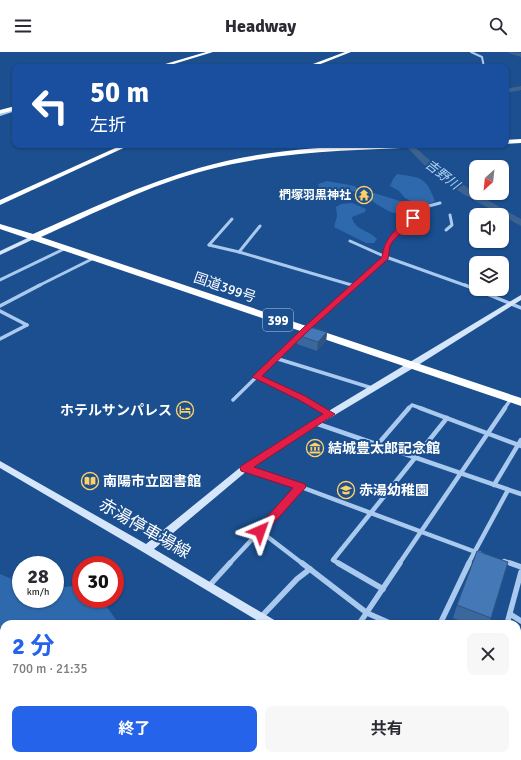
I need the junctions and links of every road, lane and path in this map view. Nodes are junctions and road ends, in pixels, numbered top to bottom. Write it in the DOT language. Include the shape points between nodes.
graph roads {
  1 [pos="211,52"];
  2 [pos="349,52"];
  3 [pos="471,52"];
  4 [pos="169,64"];
  5 [pos="316,64"];
  6 [pos="483,64"];
  7 [pos="12,110"];
  8 [pos="0,114"];
  9 [pos="521,141"];
  10 [pos="509,142"];
  11 [pos="120,148"];
  12 [pos="368,148"];
  13 [pos="0,203"];
  14 [pos="440,203"];
  15 [pos="450,215"];
  16 [pos="232,219"];
  17 [pos="0,226"];
  18 [pos="260,226"];
  19 [pos="446,230"];
  20 [pos="34,237"];
  21 [pos="350,240"];
  22 [pos="66,248"];
  23 [pos="239,252"];
  24 [pos="0,253"];
  25 [pos="386,257"];
  26 [pos="94,258"];
  27 [pos="0,280"];
  28 [pos="355,286"];
  29 [pos="521,297"];
  30 [pos="512,304"];
  31 [pos="0,306"];
  32 [pos="521,308"];
  33 [pos="0,311"];
  34 [pos="306,329"];
  35 [pos="0,339"];
  36 [pos="275,358"];
  37 [pos="412,365"];
  38 [pos="256,377"];
  39 [pos="373,388"];
  40 [pos="233,400"];
  41 [pos="516,400"];
  42 [pos="330,414"];
  43 [pos="447,418"];
  44 [pos="315,423"];
  45 [pos="488,433"];
  46 [pos="521,440"];
  47 [pos="378,444"];
  48 [pos="520,445"];
  49 [pos="415,457"];
  50 [pos="0,464"];
  51 [pos="245,468"];
  52 [pos="462,474"];
  53 [pos="494,485"];
  54 [pos="301,487"];
  55 [pos="508,490"];
  56 [pos="521,494"];
  57 [pos="371,512"];
  58 [pos="260,531"];
  59 [pos="422,533"];
  60 [pos="147,549"];
  61 [pos="474,552"];
  62 [pos="487,556"];
  63 [pos="501,560"];
  64 [pos="521,567"];
  65 [pos="310,569"];
  66 [pos="521,572"];
  67 [pos="209,586"];
  68 [pos="383,589"];
  69 [pos="367,613"];
  70 [pos="510,614"];
  71 [pos="261,618"];
  72 [pos="265,620"];
  73 [pos="362,620"];
  74 [pos="383,620"];
  75 [pos="442,620"];
  76 [pos="508,620"];
  77 [pos="519,620"];
  1 -- 4 [label="highway"];
  2 -- 5 [label="highway"];
  3 -- 6 [label="street" via="482,57"];
  7 -- 8 [label="highway"];
  9 -- 10 [label="highway"];
  11 -- 13 [label="highway"];
  12 -- 20 [label="highway" via="288,153 204,169 132,193"];
  14 -- 25 [label="street" via="424,207 390,240 386,246"];
  15 -- 19 [label="street" via="452,225"];
  16 -- 23 [label="street" via="209,246"];
  17 -- 20 [label="highway, 国道399号 / 399"];
  18 -- 23 [label="street"];
  20 -- 22 [label="highway, 国道399号 / 399"];
  20 -- 24 [label="street"];
  21 -- 25 [label="street"];
  22 -- 26 [label="highway, 国道399号 / 399"];
  22 -- 27 [label="street"];
  23 -- 28 [label="street"];
  25 -- 28 [label="street"];
  25 -- 30 [label="street"];
  26 -- 31 [label="street"];
  26 -- 34 [label="highway, 国道399号 / 399"];
  28 -- 34 [label="street"];
  29 -- 30 [label="street"];
  30 -- 32 [label="street"];
  30 -- 37 [label="street"];
  33 -- 35 [label="street" via="27,324"];
  34 -- 36 [label="street"];
  34 -- 37 [label="highway, 国道399号 / 399"];
  36 -- 38 [label="street"];
  36 -- 39 [label="street"];
  37 -- 39 [label="street"];
  37 -- 41 [label="highway, 国道399号 / 399"];
  38 -- 40 [label="street"];
  38 -- 42 [label="street"];
  39 -- 42 [label="street"];
  41 -- 45 [label="street"];
  42 -- 44 [label="street"];
  43 -- 45 [label="street"];
  43 -- 47 [label="street" via="412,405"];
  43 -- 49 [label="street"];
  44 -- 47 [label="street"];
  44 -- 51 [label="street"];
  45 -- 48 [label="street"];
  45 -- 52 [label="street"];
  46 -- 48 [label="street"];
  47 -- 49 [label="street"];
  48 -- 53 [label="street"];
  49 -- 52 [label="street"];
  49 -- 57 [label="street"];
  50 -- 60 [label="street, 赤湯停車場線"];
  51 -- 54 [label="street"];
  51 -- 60 [label="street"];
  52 -- 53 [label="street"];
  52 -- 59 [label="street"];
  53 -- 55 [label="street"];
  54 -- 57 [label="street"];
  54 -- 58 [label="street"];
  55 -- 56 [label="street"];
  55 -- 61 [label="street"];
  57 -- 59 [label="street"];
  57 -- 68 [label="street" via="333,560"];
  58 -- 65 [label="street"];
  58 -- 67 [label="street"];
  59 -- 61 [label="street"];
  59 -- 68 [label="street"];
  60 -- 67 [label="street, 赤湯停車場線"];
  61 -- 62 [label="street"];
  61 -- 75 [label="street"];
  63 -- 64 [label="street"];
  65 -- 69 [label="street"];
  65 -- 71 [label="street" via="297,579"];
  66 -- 70 [label="street"];
  67 -- 71 [label="street, 赤湯停車場線"];
  68 -- 69 [label="street"];
  69 -- 73 [label="street"];
  69 -- 74 [label="street"];
  70 -- 76 [label="street"];
  70 -- 77 [label="street"];
  71 -- 72 [label="street, 赤湯停車場線"];
}
